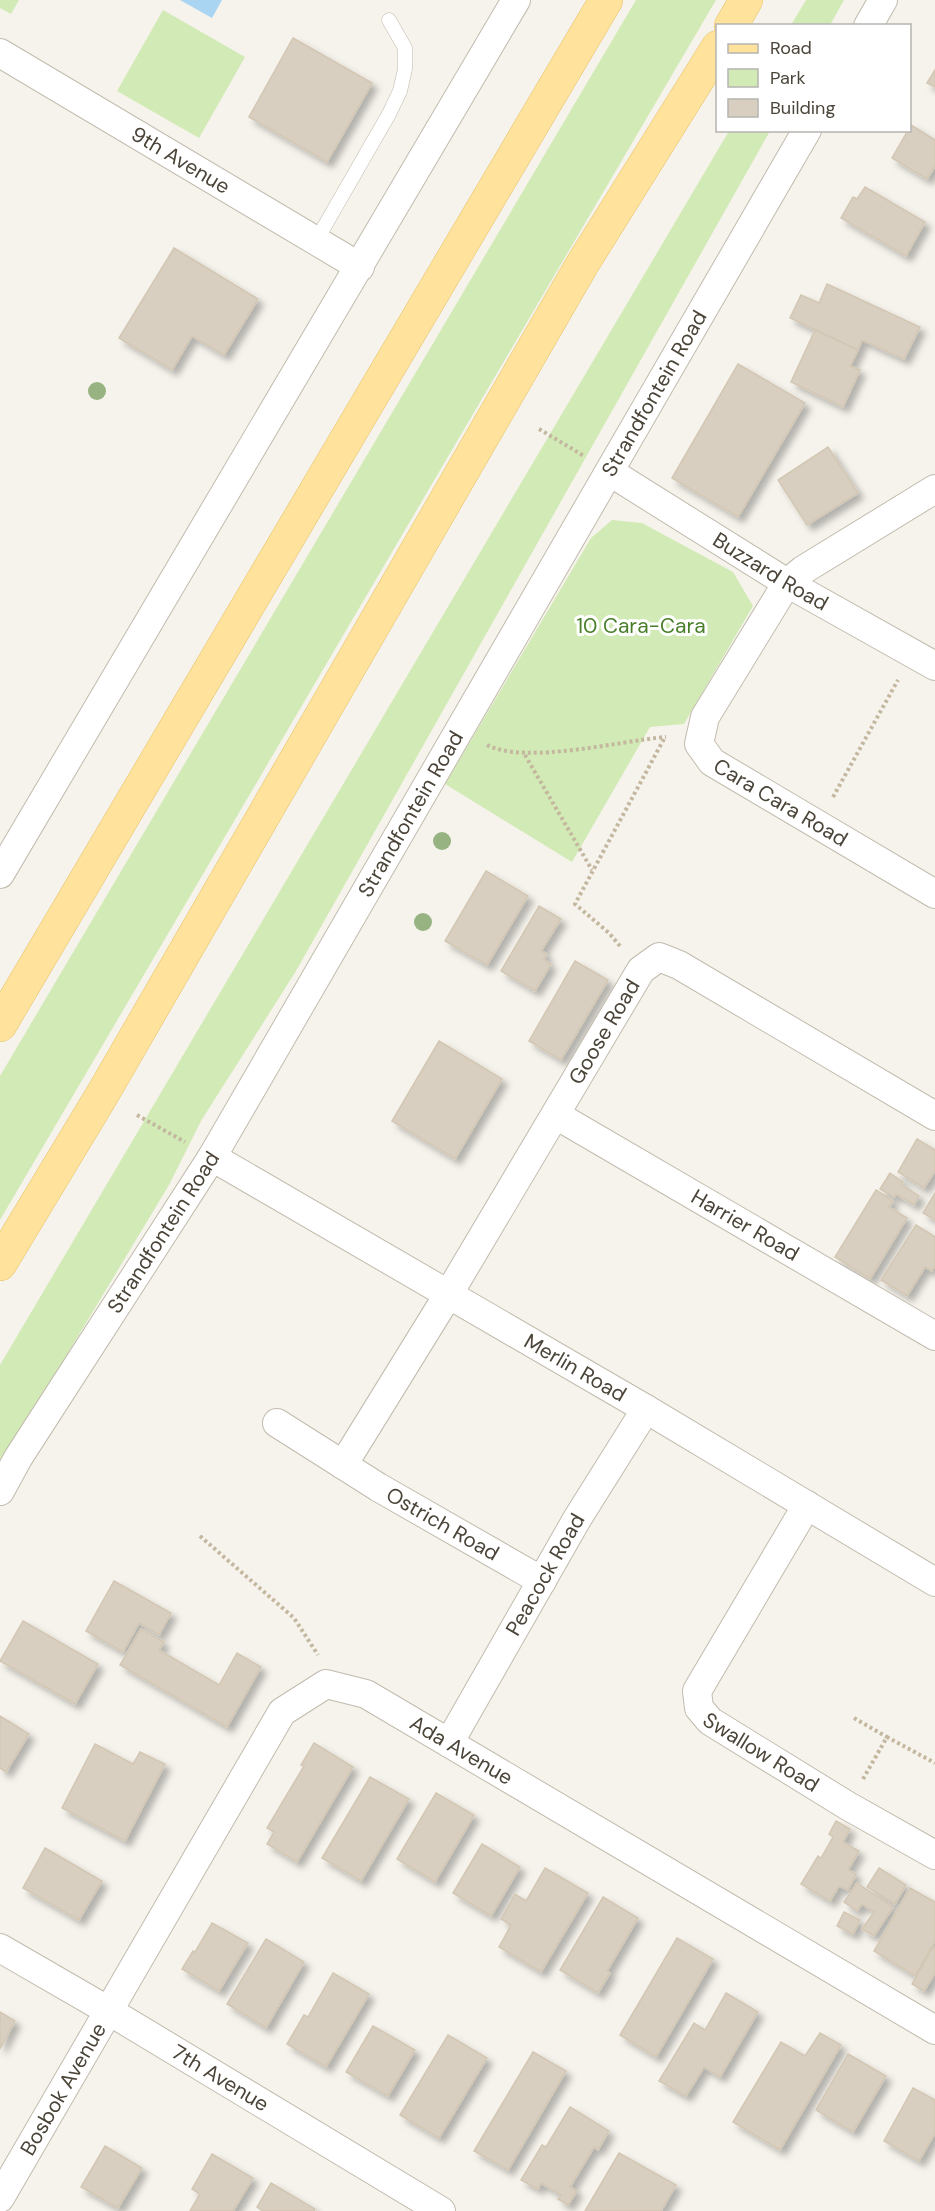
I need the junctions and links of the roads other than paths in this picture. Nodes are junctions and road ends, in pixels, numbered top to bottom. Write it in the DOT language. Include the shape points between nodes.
graph roads {
  1 [pos="516,0"];
  2 [pos="606,0"];
  3 [pos="746,0"];
  4 [pos="883,0"];
  5 [pos="389,20"];
  6 [pos="732,24"];
  7 [pos="869,24"];
  8 [pos="716,49"];
  9 [pos="0,53"];
  10 [pos="806,132"];
  11 [pos="316,241"];
  12 [pos="360,267"];
  13 [pos="610,472"];
  14 [pos="935,489"];
  15 [pos="787,583"];
  16 [pos="924,660"];
  17 [pos="0,874"];
  18 [pos="935,894"];
  19 [pos="0,1025"];
  20 [pos="556,1115"];
  21 [pos="935,1116"];
  22 [pos="212,1157"];
  23 [pos="0,1264"];
  24 [pos="448,1295"];
  25 [pos="935,1336"];
  26 [pos="646,1409"];
  27 [pos="277,1423"];
  28 [pos="343,1465"];
  29 [pos="0,1491"];
  30 [pos="807,1505"];
  31 [pos="542,1581"];
  32 [pos="935,1582"];
  33 [pos="449,1743"];
  34 [pos="935,1856"];
  35 [pos="0,1948"];
  36 [pos="109,2011"];
  37 [pos="935,2030"];
  38 [pos="0,2198"];
  39 [pos="441,2211"];
  1 -- 12 [label="street"];
  2 -- 19 [label="main road"];
  3 -- 6 [label="main road"];
  4 -- 7 [label="street"];
  5 -- 11 [label="lane" via="405,48 400,91"];
  8 -- 23 [label="main road" via="583,263 102,1095"];
  9 -- 11 [label="street, 9th Avenue"];
  10 -- 13 [label="street, Strandfontein Road"];
  11 -- 12 [label="street, 9th Avenue"];
  12 -- 17 [label="street"];
  13 -- 15 [label="street, Buzzard Road"];
  13 -- 22 [label="street, Strandfontein Road"];
  14 -- 15 [label="street"];
  15 -- 16 [label="street, Buzzard Road"];
  15 -- 18 [label="street, Cara Cara Road" via="705,717 699,744 712,762"];
  20 -- 21 [label="street, Goose Road" via="641,970 659,957 679,965"];
  20 -- 24 [label="street, Goose Road"];
  20 -- 25 [label="street, Harrier Road"];
  22 -- 24 [label="street, Merlin Road"];
  22 -- 29 [label="street, Strandfontein Road"];
  24 -- 26 [label="street, Merlin Road"];
  24 -- 28 [label="street"];
  26 -- 30 [label="street, Merlin Road"];
  26 -- 31 [label="street, Peacock Road"];
  27 -- 28 [label="street, Ostrich Road"];
  28 -- 31 [label="street, Ostrich Road"];
  30 -- 32 [label="street, Merlin Road"];
  30 -- 34 [label="street, Swallow Road" via="697,1691 699,1708 710,1721"];
  31 -- 33 [label="street, Peacock Road"];
  33 -- 36 [label="street, Ada Avenue" via="366,1694 326,1684 282,1713"];
  33 -- 37 [label="street, Ada Avenue"];
  35 -- 36 [label="street, 7th Avenue"];
  36 -- 38 [label="street, Bosbok Avenue"];
  36 -- 39 [label="street, 7th Avenue"];
}
